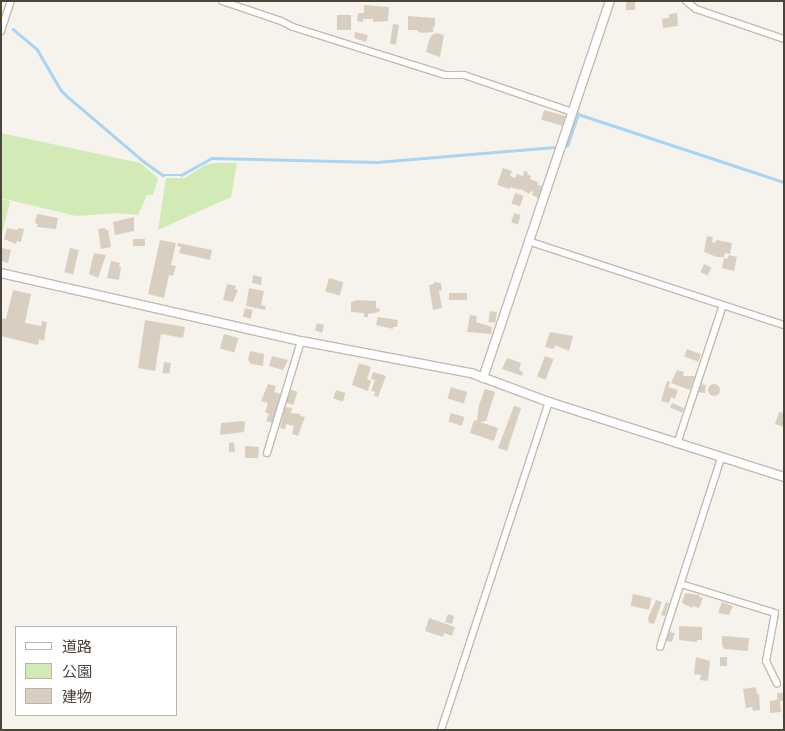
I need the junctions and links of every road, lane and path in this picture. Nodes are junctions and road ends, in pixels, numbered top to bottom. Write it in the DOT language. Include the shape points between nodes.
graph roads {
  1 [pos="11,1"];
  2 [pos="222,1"];
  3 [pos="610,1"];
  4 [pos="686,1"];
  5 [pos="1,31"];
  6 [pos="784,39"];
  7 [pos="572,112"];
  8 [pos="528,241"];
  9 [pos="1,273"];
  10 [pos="723,305"];
  11 [pos="784,325"];
  12 [pos="301,341"];
  13 [pos="484,378"];
  14 [pos="550,402"];
  15 [pos="678,444"];
  16 [pos="267,453"];
  17 [pos="721,458"];
  18 [pos="784,477"];
  19 [pos="681,584"];
  20 [pos="660,647"];
  21 [pos="777,684"];
  22 [pos="441,730"];
  1 -- 5 [label="street"];
  2 -- 7 [label="street" via="293,27 445,75 464,75"];
  3 -- 7 [label="street"];
  4 -- 6 [label="street" via="696,9"];
  7 -- 8 [label="street"];
  8 -- 10 [label="street"];
  8 -- 13 [label="street"];
  9 -- 12 [label="street"];
  10 -- 11 [label="street"];
  10 -- 15 [label="street"];
  12 -- 13 [label="street"];
  12 -- 16 [label="street"];
  13 -- 14 [label="street"];
  14 -- 15 [label="street"];
  14 -- 22 [label="street"];
  15 -- 17 [label="street"];
  17 -- 18 [label="street"];
  17 -- 19 [label="street"];
  19 -- 20 [label="street"];
  19 -- 21 [label="street" via="775,614 766,661"];
}
